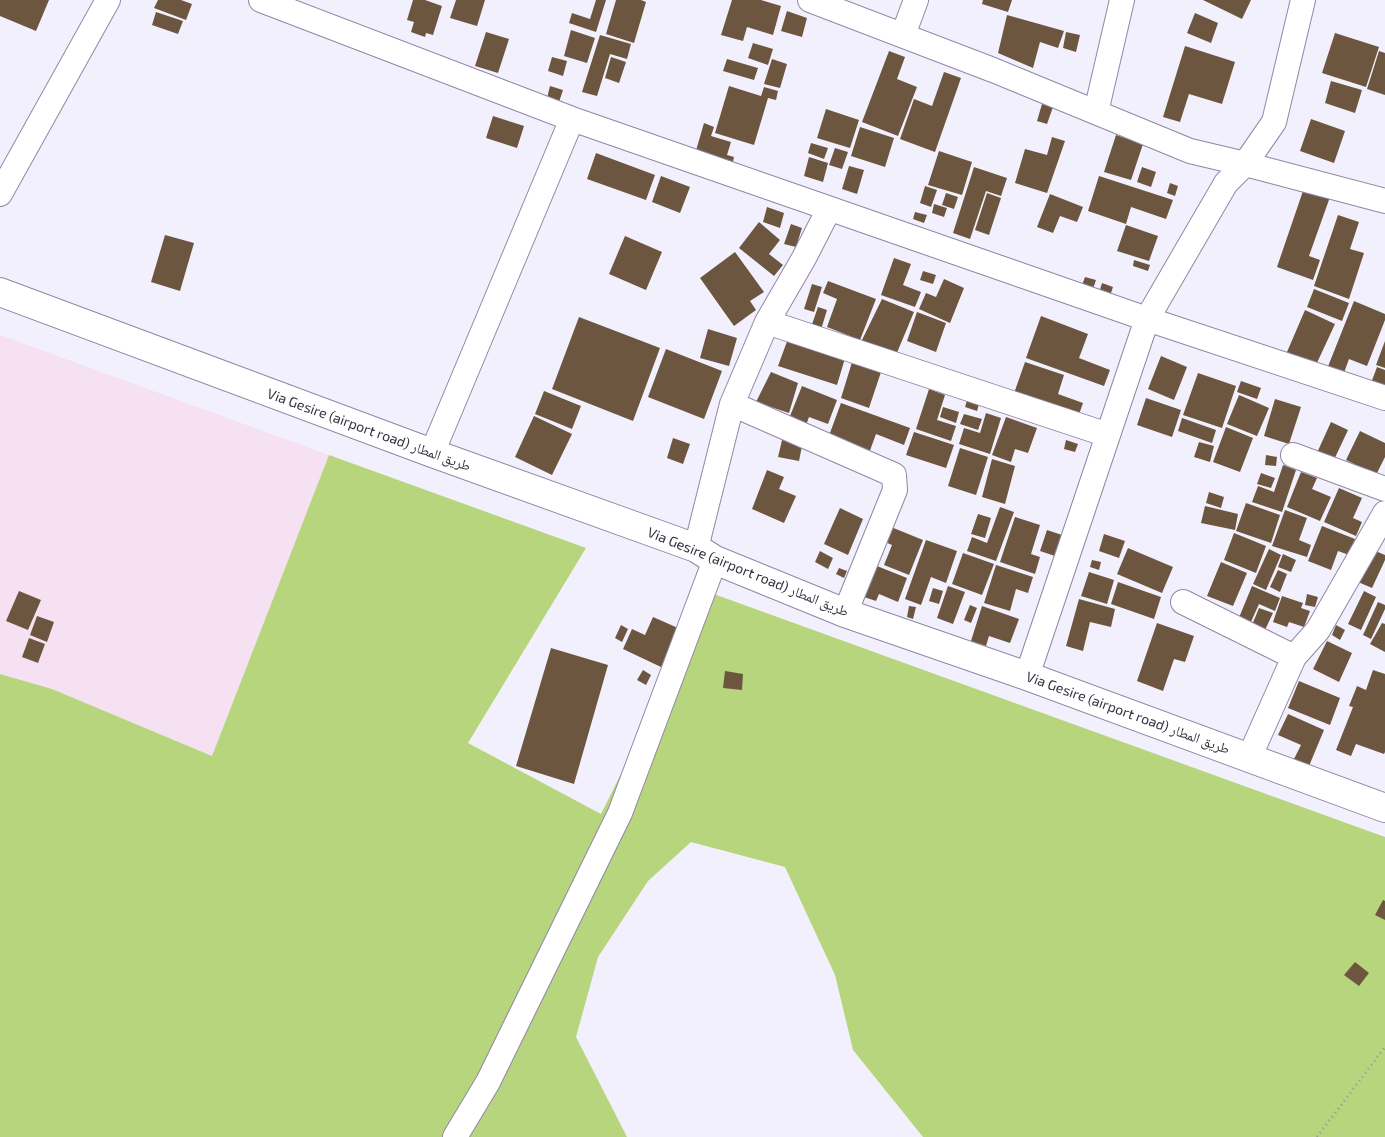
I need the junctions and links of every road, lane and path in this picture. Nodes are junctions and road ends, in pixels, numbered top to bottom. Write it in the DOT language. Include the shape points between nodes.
graph roads {
  1 [pos="108,0"];
  2 [pos="261,0"];
  3 [pos="810,0"];
  4 [pos="916,0"];
  5 [pos="1122,0"];
  6 [pos="1303,0"];
  7 [pos="903,35"];
  8 [pos="1096,112"];
  9 [pos="572,119"];
  10 [pos="1245,164"];
  11 [pos="0,194"];
  12 [pos="1385,201"];
  13 [pos="829,209"];
  14 [pos="0,292"];
  15 [pos="1147,319"];
  16 [pos="767,322"];
  17 [pos="1385,398"];
  18 [pos="732,404"];
  19 [pos="1108,435"];
  20 [pos="432,454"];
  21 [pos="1293,455"];
  22 [pos="1385,488"];
  23 [pos="1385,513"];
  24 [pos="706,554"];
  25 [pos="1183,602"];
  26 [pos="844,613"];
  27 [pos="1294,657"];
  28 [pos="1028,676"];
  29 [pos="1249,758"];
  30 [pos="1385,808"];
  31 [pos="1385,1047"];
  32 [pos="455,1137"];
  33 [pos="1317,1137"];
  1 -- 11 [label="street"];
  2 -- 9 [label="street"];
  3 -- 7 [label="street"];
  4 -- 7 [label="street"];
  5 -- 8 [label="street"];
  6 -- 10 [label="street" via="1274,122"];
  7 -- 8 [label="street"];
  8 -- 10 [label="street" via="1190,151"];
  9 -- 13 [label="street"];
  9 -- 20 [label="street"];
  10 -- 12 [label="street"];
  10 -- 15 [label="street" via="1226,183"];
  13 -- 15 [label="street"];
  13 -- 16 [label="street"];
  14 -- 20 [label="main road, Via Gesire (airport road) طريق المطار"];
  15 -- 17 [label="street"];
  15 -- 19 [label="street"];
  16 -- 18 [label="street"];
  16 -- 19 [label="street"];
  18 -- 24 [label="street"];
  18 -- 26 [label="street" via="894,475 895,490"];
  19 -- 28 [label="street"];
  20 -- 24 [label="main road, Via Gesire (airport road) طريق المطار"];
  21 -- 22 [label="street"];
  23 -- 27 [label="street" via="1318,630"];
  24 -- 26 [label="main road, Via Gesire (airport road) طريق المطار"];
  24 -- 32 [label="street" via="620,813 488,1082"];
  25 -- 27 [label="street"];
  26 -- 28 [label="main road, Via Gesire (airport road) طريق المطار"];
  27 -- 29 [label="street"];
  28 -- 29 [label="main road, Via Gesire (airport road) طريق المطار"];
  29 -- 30 [label="main road, Via Gesire (airport road) طريق المطار"];
  31 -- 33 [label="path"];
}
